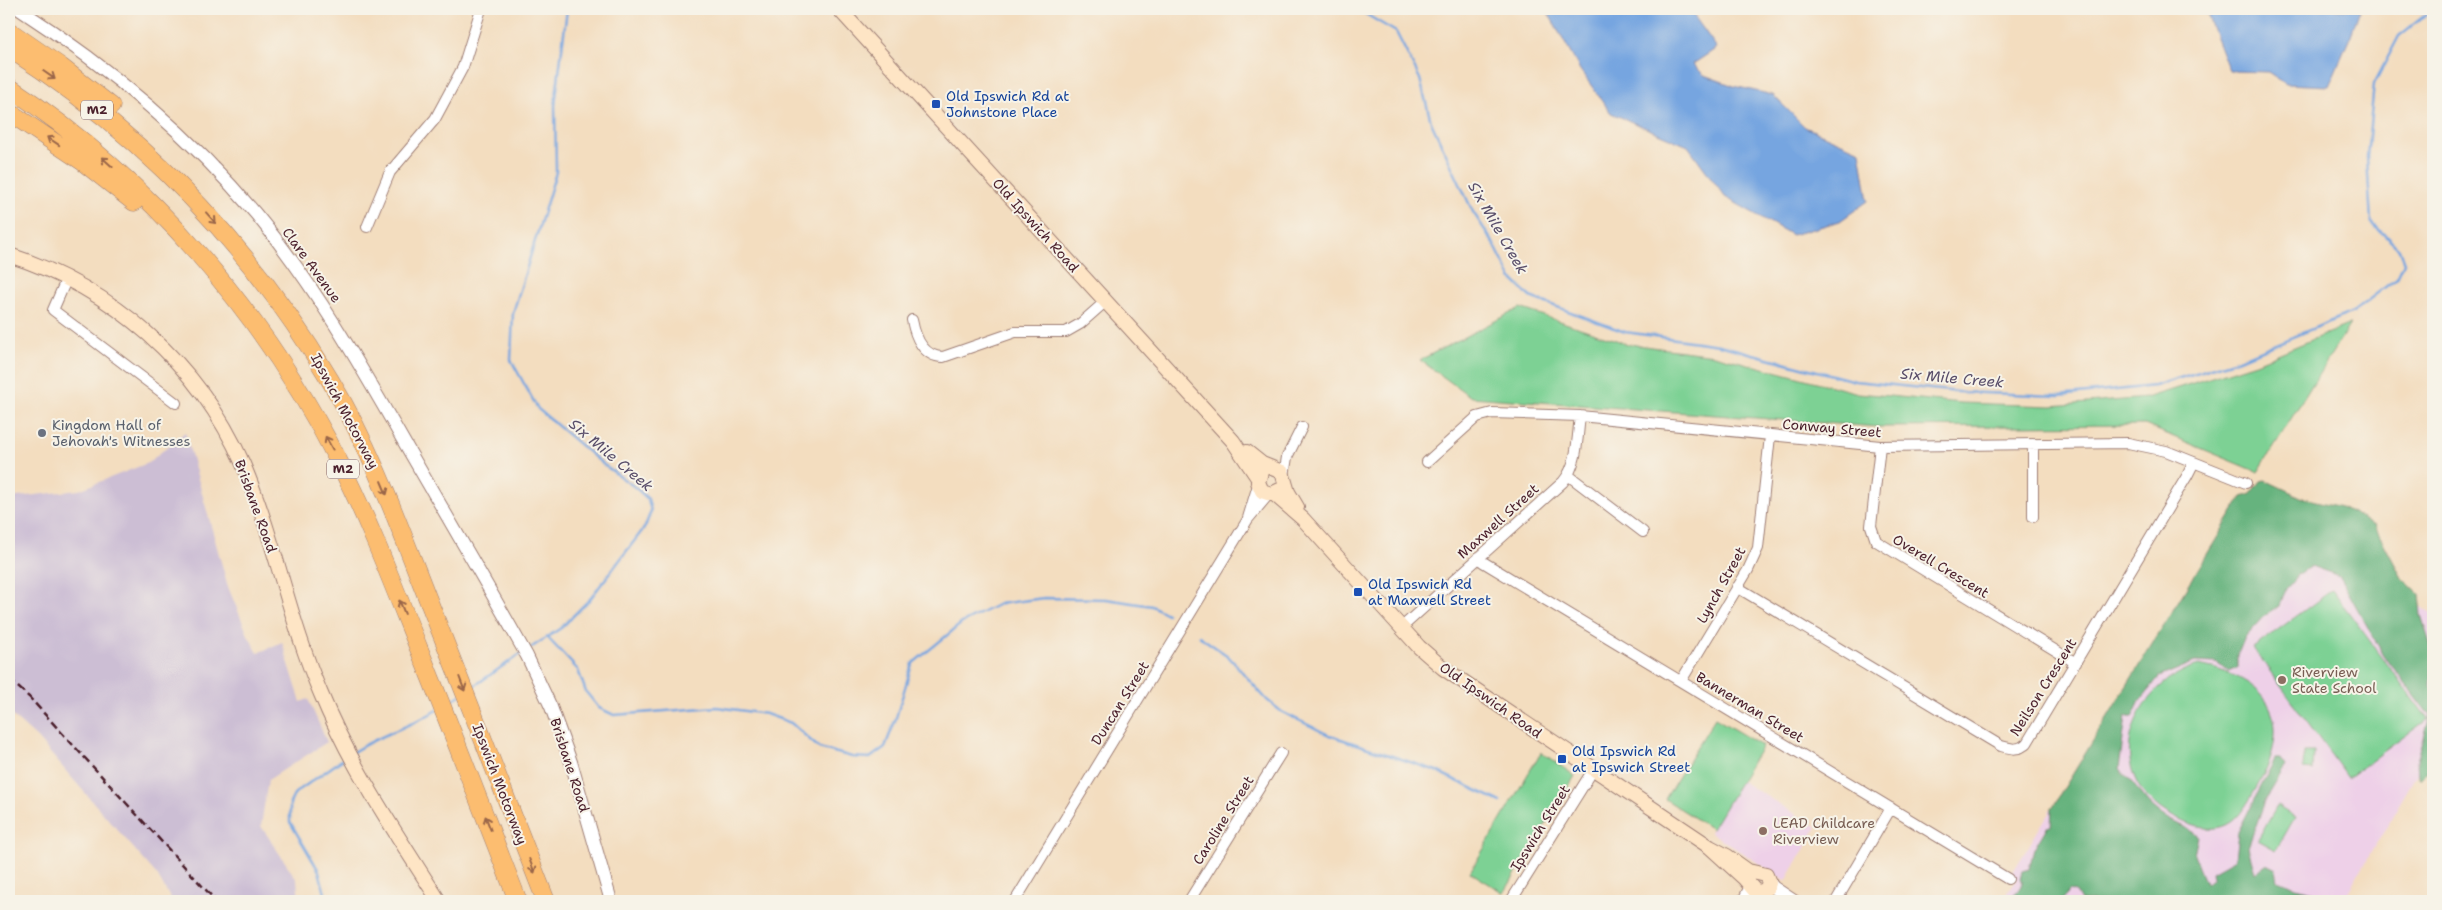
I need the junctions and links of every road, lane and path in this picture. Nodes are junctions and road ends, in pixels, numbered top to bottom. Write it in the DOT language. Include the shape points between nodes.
graph roads {
  1 [pos="19,9"];
  2 [pos="481,9"];
  3 [pos="839,9"];
  4 [pos="9,31"];
  5 [pos="9,48"];
  6 [pos="9,87"];
  7 [pos="9,112"];
  8 [pos="177,183"];
  9 [pos="155,207"];
  10 [pos="367,227"];
  11 [pos="9,255"];
  12 [pos="67,278"];
  13 [pos="1106,301"];
  14 [pos="912,320"];
  15 [pos="176,403"];
  16 [pos="1580,416"];
  17 [pos="1302,428"];
  18 [pos="1770,436"];
  19 [pos="1233,441"];
  20 [pos="1880,446"];
  21 [pos="2033,446"];
  22 [pos="1426,462"];
  23 [pos="2194,462"];
  24 [pos="1279,473"];
  25 [pos="1568,475"];
  26 [pos="2246,484"];
  27 [pos="1265,488"];
  28 [pos="2033,517"];
  29 [pos="1303,518"];
  30 [pos="1643,532"];
  31 [pos="1479,557"];
  32 [pos="1737,587"];
  33 [pos="500,608"];
  34 [pos="1401,628"];
  35 [pos="2076,663"];
  36 [pos="1681,681"];
  37 [pos="1281,753"];
  38 [pos="1593,770"];
  39 [pos="1891,808"];
  40 [pos="2008,879"];
  41 [pos="1758,887"];
  42 [pos="439,901"];
  43 [pos="518,901"];
  44 [pos="546,901"];
  45 [pos="611,901"];
  46 [pos="1015,901"];
  47 [pos="1190,901"];
  48 [pos="1511,901"];
  49 [pos="1744,901"];
  50 [pos="1783,901"];
  51 [pos="1794,901"];
  52 [pos="1836,901"];
  1 -- 33 [label="street, Clare Avenue" via="85,54 142,99 187,140 262,222 340,331"];
  2 -- 10 [label="street" via="463,67 435,119 390,172"];
  3 -- 13 [label="main road, Old Ipswich Road"];
  4 -- 8 [label="highway" via="61,67 142,133 164,155"];
  5 -- 8 [label="highway, Ipswich Motorway / M2, one-way" via="99,111"];
  9 -- 6 [label="highway, Ipswich Motorway / M2, one-way" via="80,139"];
  9 -- 7 [label="highway, one-way" via="134,202 82,161"];
  8 -- 44 [label="highway, Ipswich Motorway / M2, one-way" via="254,267 332,382 376,470"];
  43 -- 9 [label="highway, Ipswich Motorway / M2, one-way" via="420,652 339,462 305,400 238,301"];
  11 -- 12 [label="main road, Brisbane Road"];
  12 -- 15 [label="street" via="53,310"];
  12 -- 42 [label="main road, Brisbane Road" via="106,301 148,333 178,364 213,409 249,480 310,665 331,718 367,788"];
  13 -- 14 [label="street" via="1066,332 1015,332 943,357 925,350 914,331"];
  13 -- 19 [label="main road, Old Ipswich Road"];
  16 -- 18 [label="street, Conway Street"];
  16 -- 22 [label="street, Conway Street" via="1483,414"];
  16 -- 25 [label="street" via="1574,460"];
  17 -- 24 [label="street"];
  18 -- 20 [label="street, Conway Street"];
  18 -- 32 [label="street, Lynch Street" via="1760,540"];
  19 -- 24 [label="main road, Old Ipswich Road" via="1258,462"];
  19 -- 27 [label="main road, Old Ipswich Road"];
  20 -- 21 [label="street, Conway Street"];
  20 -- 35 [label="street, Overell Crescent" via="1872,526 1876,541"];
  21 -- 23 [label="street, Conway Street" via="2134,444 2154,447"];
  21 -- 28 [label="street"];
  23 -- 26 [label="street, Conway Street"];
  23 -- 35 [label="street, Neilson Crescent"];
  24 -- 27 [label="main road" via="1281,489"];
  24 -- 27 [label="main road" via="1261,471"];
  24 -- 29 [label="main road, Old Ipswich Road"];
  25 -- 30 [label="street"];
  25 -- 31 [label="street, Maxwell Street"];
  27 -- 29 [label="main road, Old Ipswich Road"];
  27 -- 46 [label="street, Duncan Street"];
  29 -- 34 [label="main road, Old Ipswich Road"];
  31 -- 34 [label="street, Maxwell Street"];
  31 -- 36 [label="street, Bannerman Street"];
  32 -- 35 [label="street, Neilson Crescent" via="2008,748 2020,749 2027,743"];
  32 -- 36 [label="street, Lynch Street"];
  33 -- 45 [label="street, Brisbane Road" via="551,707 582,795"];
  34 -- 38 [label="main road, Old Ipswich Road" via="1443,668"];
  36 -- 39 [label="street, Bannerman Street"];
  37 -- 47 [label="street, Caroline Street"];
  38 -- 41 [label="main road, Old Ipswich Road" via="1710,847"];
  38 -- 48 [label="street, Ipswich Street"];
  39 -- 40 [label="street, Bannerman Street"];
  39 -- 52 [label="street"];
  41 -- 49 [label="street"];
  41 -- 50 [label="street, Old Ipswich Road"];
  41 -- 51 [label="street, Old Ipswich Road"];
}
